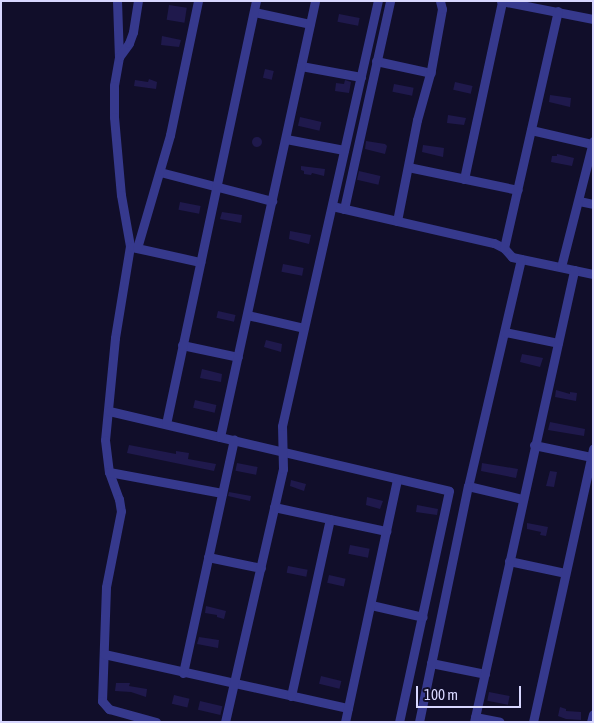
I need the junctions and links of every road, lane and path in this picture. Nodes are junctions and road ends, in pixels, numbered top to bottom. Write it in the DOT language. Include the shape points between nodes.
graph roads {
  1 [pos="118,1"];
  2 [pos="138,1"];
  3 [pos="198,1"];
  4 [pos="256,1"];
  5 [pos="315,1"];
  6 [pos="378,1"];
  7 [pos="390,1"];
  8 [pos="440,1"];
  9 [pos="501,1"];
  10 [pos="558,11"];
  11 [pos="254,12"];
  12 [pos="593,19"];
  13 [pos="310,24"];
  14 [pos="119,57"];
  15 [pos="376,61"];
  16 [pos="301,66"];
  17 [pos="431,73"];
  18 [pos="361,77"];
  19 [pos="531,130"];
  20 [pos="286,139"];
  21 [pos="592,143"];
  22 [pos="344,150"];
  23 [pos="408,167"];
  24 [pos="160,172"];
  25 [pos="464,179"];
  26 [pos="216,188"];
  27 [pos="518,190"];
  28 [pos="272,201"];
  29 [pos="579,201"];
  30 [pos="593,204"];
  31 [pos="332,206"];
  32 [pos="344,209"];
  33 [pos="397,221"];
  34 [pos="133,247"];
  35 [pos="504,248"];
  36 [pos="522,259"];
  37 [pos="200,262"];
  38 [pos="561,267"];
  39 [pos="574,270"];
  40 [pos="593,274"];
  41 [pos="247,316"];
  42 [pos="304,328"];
  43 [pos="505,332"];
  44 [pos="558,343"];
  45 [pos="182,345"];
  46 [pos="238,358"];
  47 [pos="109,411"];
  48 [pos="166,424"];
  49 [pos="220,436"];
  50 [pos="234,440"];
  51 [pos="534,445"];
  52 [pos="283,451"];
  53 [pos="592,453"];
  54 [pos="109,472"];
  55 [pos="397,480"];
  56 [pos="468,490"];
  57 [pos="449,491"];
  58 [pos="222,493"];
  59 [pos="522,499"];
  60 [pos="274,507"];
  61 [pos="330,519"];
  62 [pos="386,531"];
  63 [pos="208,556"];
  64 [pos="509,561"];
  65 [pos="260,568"];
  66 [pos="565,573"];
  67 [pos="371,605"];
  68 [pos="423,617"];
  69 [pos="104,654"];
  70 [pos="431,663"];
  71 [pos="183,673"];
  72 [pos="485,674"];
  73 [pos="235,683"];
  74 [pos="291,696"];
  75 [pos="348,708"];
  76 [pos="593,714"];
  77 [pos="475,719"];
  78 [pos="156,722"];
  79 [pos="225,722"];
  80 [pos="345,722"];
  81 [pos="400,722"];
  82 [pos="419,722"];
  83 [pos="500,722"];
  84 [pos="533,722"];
  85 [pos="591,722"];
  1 -- 14 [label="street"];
  2 -- 14 [label="street" via="133,32"];
  3 -- 24 [label="street"];
  4 -- 11 [label="street"];
  5 -- 13 [label="street"];
  6 -- 18 [label="street"];
  7 -- 15 [label="street"];
  8 -- 17 [label="street" via="442,9"];
  9 -- 10 [label="street"];
  9 -- 25 [label="street"];
  10 -- 12 [label="street"];
  10 -- 19 [label="street"];
  11 -- 13 [label="street"];
  11 -- 26 [label="street"];
  13 -- 16 [label="street"];
  14 -- 34 [label="street" via="114,86 114,117 120,186"];
  15 -- 17 [label="street"];
  15 -- 32 [label="street"];
  16 -- 18 [label="street"];
  16 -- 20 [label="street"];
  17 -- 23 [label="street"];
  18 -- 22 [label="street"];
  19 -- 21 [label="street"];
  19 -- 27 [label="street"];
  20 -- 22 [label="street"];
  20 -- 28 [label="street"];
  21 -- 29 [label="street"];
  22 -- 31 [label="street"];
  23 -- 25 [label="street"];
  23 -- 33 [label="street"];
  24 -- 26 [label="street"];
  24 -- 34 [label="street"];
  25 -- 27 [label="street"];
  26 -- 28 [label="street"];
  26 -- 37 [label="street"];
  27 -- 35 [label="street"];
  28 -- 41 [label="street"];
  29 -- 30 [label="street"];
  29 -- 38 [label="street"];
  31 -- 32 [label="street"];
  31 -- 42 [label="street"];
  32 -- 33 [label="street"];
  33 -- 35 [label="street" via="476,238"];
  34 -- 37 [label="street"];
  34 -- 47 [label="street" via="115,338"];
  35 -- 36 [label="street" via="512,256"];
  36 -- 38 [label="street"];
  36 -- 43 [label="street"];
  37 -- 45 [label="street"];
  38 -- 39 [label="street"];
  39 -- 40 [label="street"];
  39 -- 44 [label="street"];
  41 -- 42 [label="street"];
  41 -- 46 [label="street"];
  42 -- 52 [label="street" via="282,426"];
  43 -- 44 [label="street"];
  43 -- 56 [label="street"];
  44 -- 51 [label="street"];
  45 -- 46 [label="street"];
  45 -- 48 [label="street"];
  46 -- 49 [label="street"];
  47 -- 48 [label="street"];
  47 -- 54 [label="street" via="105,440"];
  48 -- 49 [label="street"];
  49 -- 50 [label="street"];
  50 -- 52 [label="street"];
  50 -- 58 [label="street"];
  51 -- 53 [label="street"];
  51 -- 59 [label="street"];
  52 -- 55 [label="street"];
  52 -- 60 [label="street" via="283,469"];
  53 -- 66 [label="street"];
  54 -- 58 [label="street"];
  54 -- 69 [label="street" via="121,511 106,587"];
  55 -- 57 [label="street"];
  55 -- 62 [label="street"];
  56 -- 57 [label="street"];
  56 -- 59 [label="street"];
  56 -- 70 [label="street"];
  57 -- 68 [label="street"];
  58 -- 63 [label="street"];
  59 -- 64 [label="street"];
  60 -- 61 [label="street"];
  60 -- 65 [label="street"];
  61 -- 62 [label="street"];
  61 -- 74 [label="street"];
  62 -- 67 [label="street"];
  63 -- 65 [label="street"];
  63 -- 71 [label="street"];
  64 -- 66 [label="street"];
  64 -- 72 [label="street"];
  65 -- 73 [label="street"];
  66 -- 84 [label="street"];
  67 -- 68 [label="street"];
  67 -- 75 [label="street"];
  68 -- 81 [label="street"];
  69 -- 71 [label="street"];
  69 -- 78 [label="street" via="104,706"];
  70 -- 72 [label="street"];
  70 -- 82 [label="street"];
  71 -- 73 [label="street"];
  72 -- 77 [label="street"];
  73 -- 74 [label="street"];
  73 -- 79 [label="street"];
  74 -- 75 [label="street"];
  75 -- 80 [label="street"];
  76 -- 85 [label="street"];
  77 -- 83 [label="street"];
}
